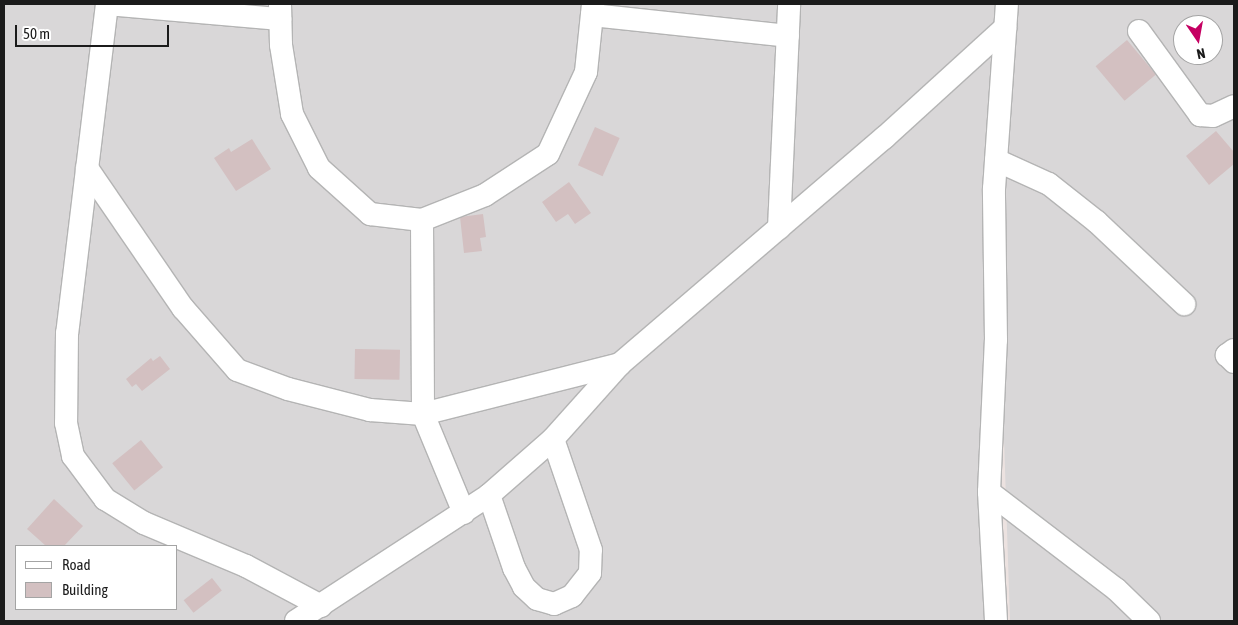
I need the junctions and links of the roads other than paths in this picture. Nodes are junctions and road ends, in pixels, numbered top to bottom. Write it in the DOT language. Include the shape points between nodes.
graph roads {
  1 [pos="107,4"];
  2 [pos="789,4"];
  3 [pos="1007,4"];
  4 [pos="592,9"];
  5 [pos="280,11"];
  6 [pos="1005,28"];
  7 [pos="1139,31"];
  8 [pos="788,36"];
  9 [pos="1234,106"];
  10 [pos="996,160"];
  11 [pos="87,168"];
  12 [pos="422,220"];
  13 [pos="779,228"];
  14 [pos="1184,304"];
  15 [pos="1234,350"];
  16 [pos="1234,362"];
  17 [pos="620,364"];
  18 [pos="423,414"];
  19 [pos="553,439"];
  20 [pos="989,492"];
  21 [pos="489,495"];
  22 [pos="464,513"];
  23 [pos="321,606"];
  24 [pos="296,621"];
  25 [pos="996,621"];
  26 [pos="1148,621"];
  1 -- 5 [label="street"];
  1 -- 11 [label="street"];
  2 -- 8 [label="street"];
  3 -- 6 [label="street"];
  4 -- 8 [label="street"];
  4 -- 12 [label="street" via="586,72 548,154 485,194"];
  5 -- 12 [label="street" via="281,46 292,114 319,168 370,214"];
  6 -- 10 [label="street"];
  6 -- 13 [label="street"];
  7 -- 9 [label="street" via="1200,115 1212,116"];
  8 -- 13 [label="street"];
  10 -- 14 [label="street" via="1049,184 1097,222"];
  10 -- 20 [label="street" via="996,340"];
  11 -- 18 [label="street" via="182,308 237,370 288,389 370,410"];
  11 -- 23 [label="street" via="67,333 66,422 73,456 105,499 144,523 246,566"];
  12 -- 18 [label="street"];
  13 -- 17 [label="street"];
  15 -- 16 [label="street" via="1227,355"];
  17 -- 18 [label="street"];
  17 -- 19 [label="street"];
  18 -- 22 [label="street"];
  19 -- 21 [label="street"];
  19 -- 21 [label="street" via="592,550 590,573 572,596 554,604 537,600 524,587 514,568"];
  20 -- 25 [label="street"];
  20 -- 26 [label="street" via="1116,589"];
  21 -- 22 [label="street"];
  22 -- 23 [label="street"];
  23 -- 24 [label="street"];
}
